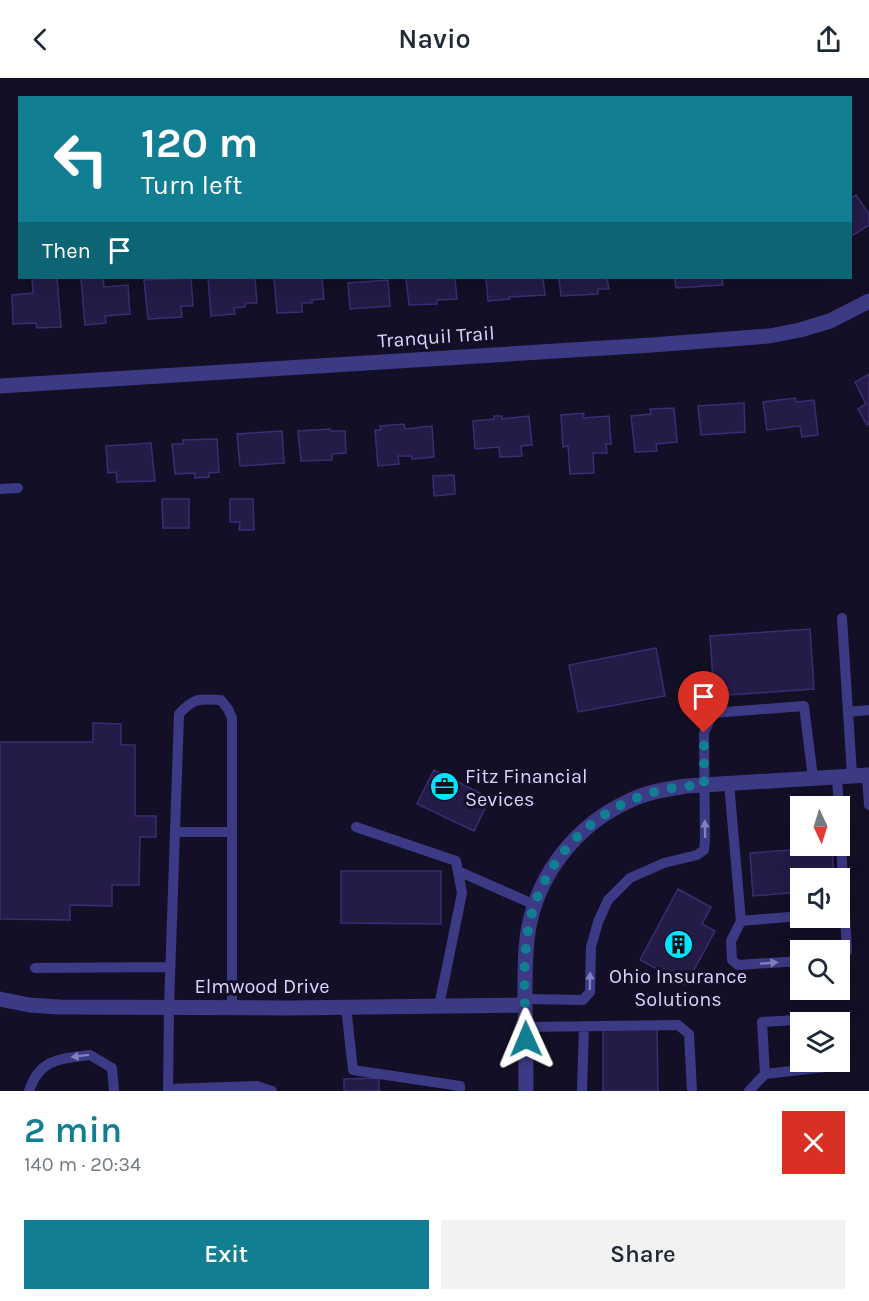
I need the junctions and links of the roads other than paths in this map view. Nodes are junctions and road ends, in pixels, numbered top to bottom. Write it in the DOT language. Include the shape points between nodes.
graph roads {
  1 [pos="869,301"];
  2 [pos="0,386"];
  3 [pos="18,488"];
  4 [pos="0,489"];
  5 [pos="842,618"];
  6 [pos="869,710"];
  7 [pos="849,712"];
  8 [pos="856,775"];
  9 [pos="813,778"];
  10 [pos="729,783"];
  11 [pos="704,785"];
  12 [pos="845,796"];
  13 [pos="869,805"];
  14 [pos="356,827"];
  15 [pos="175,832"];
  16 [pos="232,832"];
  17 [pos="458,871"];
  18 [pos="535,905"];
  19 [pos="790,917"];
  20 [pos="741,921"];
  21 [pos="790,961"];
  22 [pos="170,967"];
  23 [pos="35,968"];
  24 [pos="0,999"];
  25 [pos="525,1002"];
  26 [pos="439,1006"];
  27 [pos="169,1007"];
  28 [pos="346,1007"];
  29 [pos="232,1008"];
  30 [pos="790,1020"];
  31 [pos="584,1026"];
  32 [pos="526,1027"];
  33 [pos="790,1071"];
  34 [pos="765,1074"];
  35 [pos="30,1089"];
  36 [pos="168,1090"];
  37 [pos="114,1091"];
  38 [pos="272,1091"];
  39 [pos="460,1091"];
  40 [pos="526,1091"];
  41 [pos="582,1091"];
  42 [pos="692,1091"];
  43 [pos="749,1091"];
  1 -- 2 [label="street, Tranquil Trail" via="830,321 769,336"];
  3 -- 4 [label="lane"];
  5 -- 7 [label="lane"];
  6 -- 7 [label="lane"];
  7 -- 8 [label="lane"];
  8 -- 9 [label="street"];
  8 -- 12 [label="lane"];
  8 -- 13 [label="lane"];
  9 -- 10 [label="street"];
  9 -- 11 [label="lane" via="804,706 712,713 704,733"];
  10 -- 11 [label="street"];
  10 -- 20 [label="lane"];
  11 -- 18 [label="street" via="659,790 629,800 605,814 566,848 550,871"];
  25 -- 11 [label="lane, one-way" via="583,1000 590,992 591,947 608,900 630,878 704,850"];
  14 -- 17 [label="lane" via="456,861"];
  15 -- 16 [label="lane"];
  15 -- 16 [label="lane" via="179,714 188,703 200,699 221,700 232,718"];
  15 -- 22 [label="lane"];
  16 -- 29 [label="lane"];
  17 -- 18 [label="lane"];
  17 -- 26 [label="lane" via="462,893"];
  18 -- 25 [label="street" via="525,956"];
  19 -- 20 [label="lane"];
  20 -- 21 [label="lane, one-way" via="731,941 732,960 738,965"];
  22 -- 23 [label="lane"];
  22 -- 27 [label="lane"];
  24 -- 27 [label="street, Elmwood Drive" via="59,1007"];
  25 -- 26 [label="street, Elmwood Drive"];
  25 -- 32 [label="street"];
  26 -- 28 [label="street, Elmwood Drive"];
  27 -- 29 [label="street, Elmwood Drive"];
  27 -- 36 [label="lane"];
  28 -- 29 [label="street, Elmwood Drive"];
  28 -- 39 [label="lane" via="353,1070 460,1086"];
  30 -- 34 [label="lane" via="762,1022"];
  31 -- 32 [label="lane"];
  31 -- 41 [label="lane"];
  31 -- 42 [label="lane" via="678,1025 689,1034"];
  32 -- 40 [label="street"];
  33 -- 34 [label="lane"];
  34 -- 43 [label="lane"];
  37 -- 35 [label="lane, one-way" via="112,1068 90,1054 54,1060 36,1075"];
  36 -- 38 [label="lane" via="257,1086"];
}
